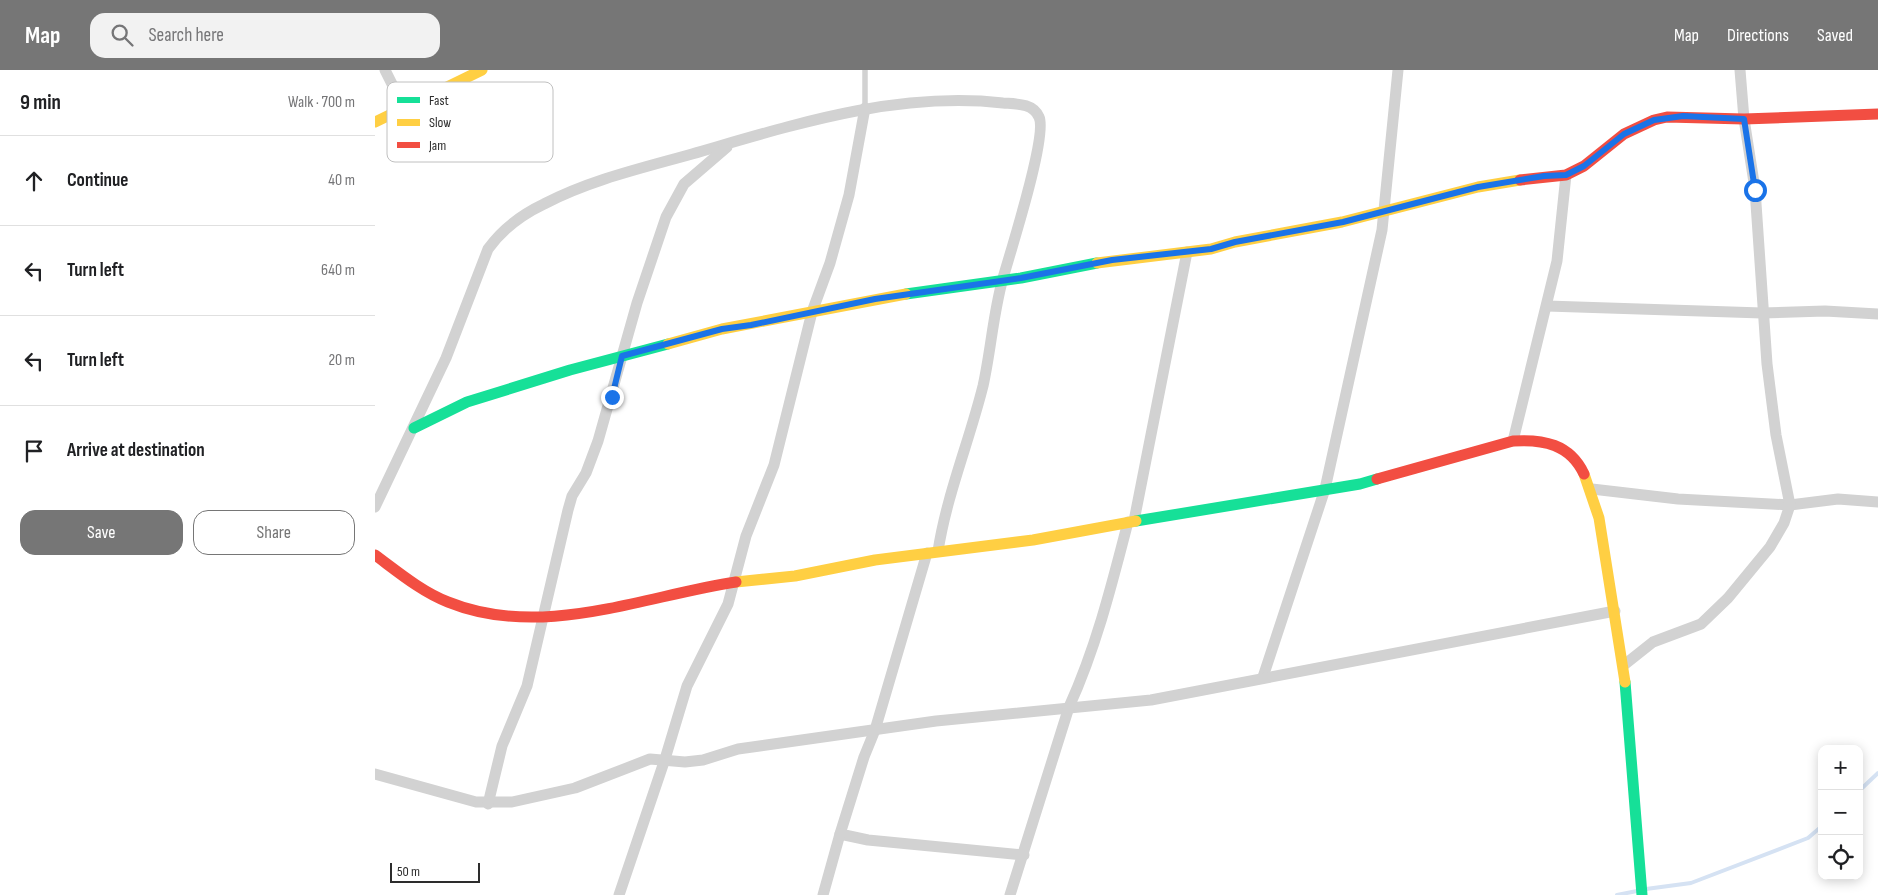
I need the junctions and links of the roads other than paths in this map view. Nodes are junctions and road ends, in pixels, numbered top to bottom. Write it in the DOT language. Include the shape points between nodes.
graph roads {
  1 [pos="385,70"];
  2 [pos="482,70"];
  3 [pos="865,70"];
  4 [pos="1398,70"];
  5 [pos="1740,70"];
  6 [pos="391,82"];
  7 [pos="457,82"];
  8 [pos="865,108"];
  9 [pos="1878,114"];
  10 [pos="387,116"];
  11 [pos="1744,119"];
  12 [pos="375,122"];
  13 [pos="733,143"];
  14 [pos="1566,175"];
  15 [pos="1384,210"];
  16 [pos="1187,252"];
  17 [pos="1002,281"];
  18 [pos="1547,306"];
  19 [pos="812,312"];
  20 [pos="1762,313"];
  21 [pos="1878,314"];
  22 [pos="622,356"];
  23 [pos="414,428"];
  24 [pos="1513,441"];
  25 [pos="1325,489"];
  26 [pos="1593,489"];
  27 [pos="1878,502"];
  28 [pos="1790,505"];
  29 [pos="375,507"];
  30 [pos="1131,521"];
  31 [pos="933,552"];
  32 [pos="375,555"];
  33 [pos="734,582"];
  34 [pos="1615,611"];
  35 [pos="543,617"];
  36 [pos="1624,665"];
  37 [pos="1263,677"];
  38 [pos="1069,707"];
  39 [pos="875,730"];
  40 [pos="665,759"];
  41 [pos="375,774"];
  42 [pos="488,804"];
  43 [pos="840,834"];
  44 [pos="1024,856"];
  45 [pos="619,895"];
  46 [pos="823,895"];
  47 [pos="1010,895"];
  48 [pos="1642,895"];
  1 -- 6 [label="street"];
  2 -- 7 [label="street"];
  3 -- 8 [label="lane"];
  4 -- 15 [label="street"];
  5 -- 11 [label="street"];
  8 -- 13 [label="street"];
  8 -- 17 [label="street" via="965,100 1023,105 1036,112 1041,122 1040,139"];
  8 -- 19 [label="street" via="846,204"];
  9 -- 11 [label="street"];
  10 -- 12 [label="street"];
  11 -- 14 [label="street" via="1683,116 1654,120 1624,134 1584,166"];
  11 -- 20 [label="street" via="1755,190"];
  13 -- 22 [label="street" via="692,175 675,198"];
  13 -- 23 [label="street" via="587,185 510,223 488,249 446,358"];
  14 -- 15 [label="street" via="1478,187"];
  14 -- 18 [label="street" via="1557,261"];
  15 -- 16 [label="street" via="1343,222"];
  15 -- 25 [label="street"];
  16 -- 17 [label="street" via="1112,260"];
  16 -- 30 [label="street"];
  17 -- 19 [label="street" via="875,299"];
  17 -- 31 [label="street" via="983,384"];
  18 -- 20 [label="street"];
  18 -- 24 [label="street"];
  19 -- 22 [label="street" via="722,329"];
  19 -- 33 [label="street" via="774,465 746,536"];
  20 -- 21 [label="street" via="1825,311"];
  20 -- 28 [label="street" via="1776,435"];
  22 -- 23 [label="street" via="467,402"];
  22 -- 35 [label="street" via="598,441 586,473 572,496"];
  23 -- 29 [label="street"];
  24 -- 25 [label="street" via="1360,484"];
  24 -- 26 [label="street" via="1536,438 1561,446 1575,459"];
  25 -- 30 [label="street"];
  25 -- 37 [label="street"];
  26 -- 28 [label="street" via="1678,499"];
  26 -- 34 [label="street"];
  27 -- 28 [label="street" via="1838,499"];
  28 -- 36 [label="street" via="1770,547 1728,598 1701,624 1653,642"];
  30 -- 31 [label="street" via="1033,540"];
  30 -- 38 [label="street" via="1101,620"];
  31 -- 33 [label="street" via="795,576"];
  31 -- 39 [label="street"];
  32 -- 35 [label="street" via="414,583 462,608 502,615"];
  33 -- 35 [label="street" via="584,613"];
  33 -- 40 [label="street" via="728,604 687,686"];
  34 -- 36 [label="street"];
  34 -- 37 [label="street"];
  35 -- 42 [label="street" via="527,686 502,746"];
  36 -- 48 [label="street"];
  37 -- 38 [label="street" via="1151,700"];
  38 -- 39 [label="street"];
  38 -- 44 [label="street"];
  39 -- 40 [label="street" via="738,749 703,760"];
  39 -- 43 [label="street"];
  40 -- 42 [label="street" via="650,759 575,788"];
  40 -- 45 [label="street"];
  41 -- 42 [label="street"];
  43 -- 44 [label="street" via="868,840"];
  43 -- 46 [label="street"];
  44 -- 47 [label="street"];
}
